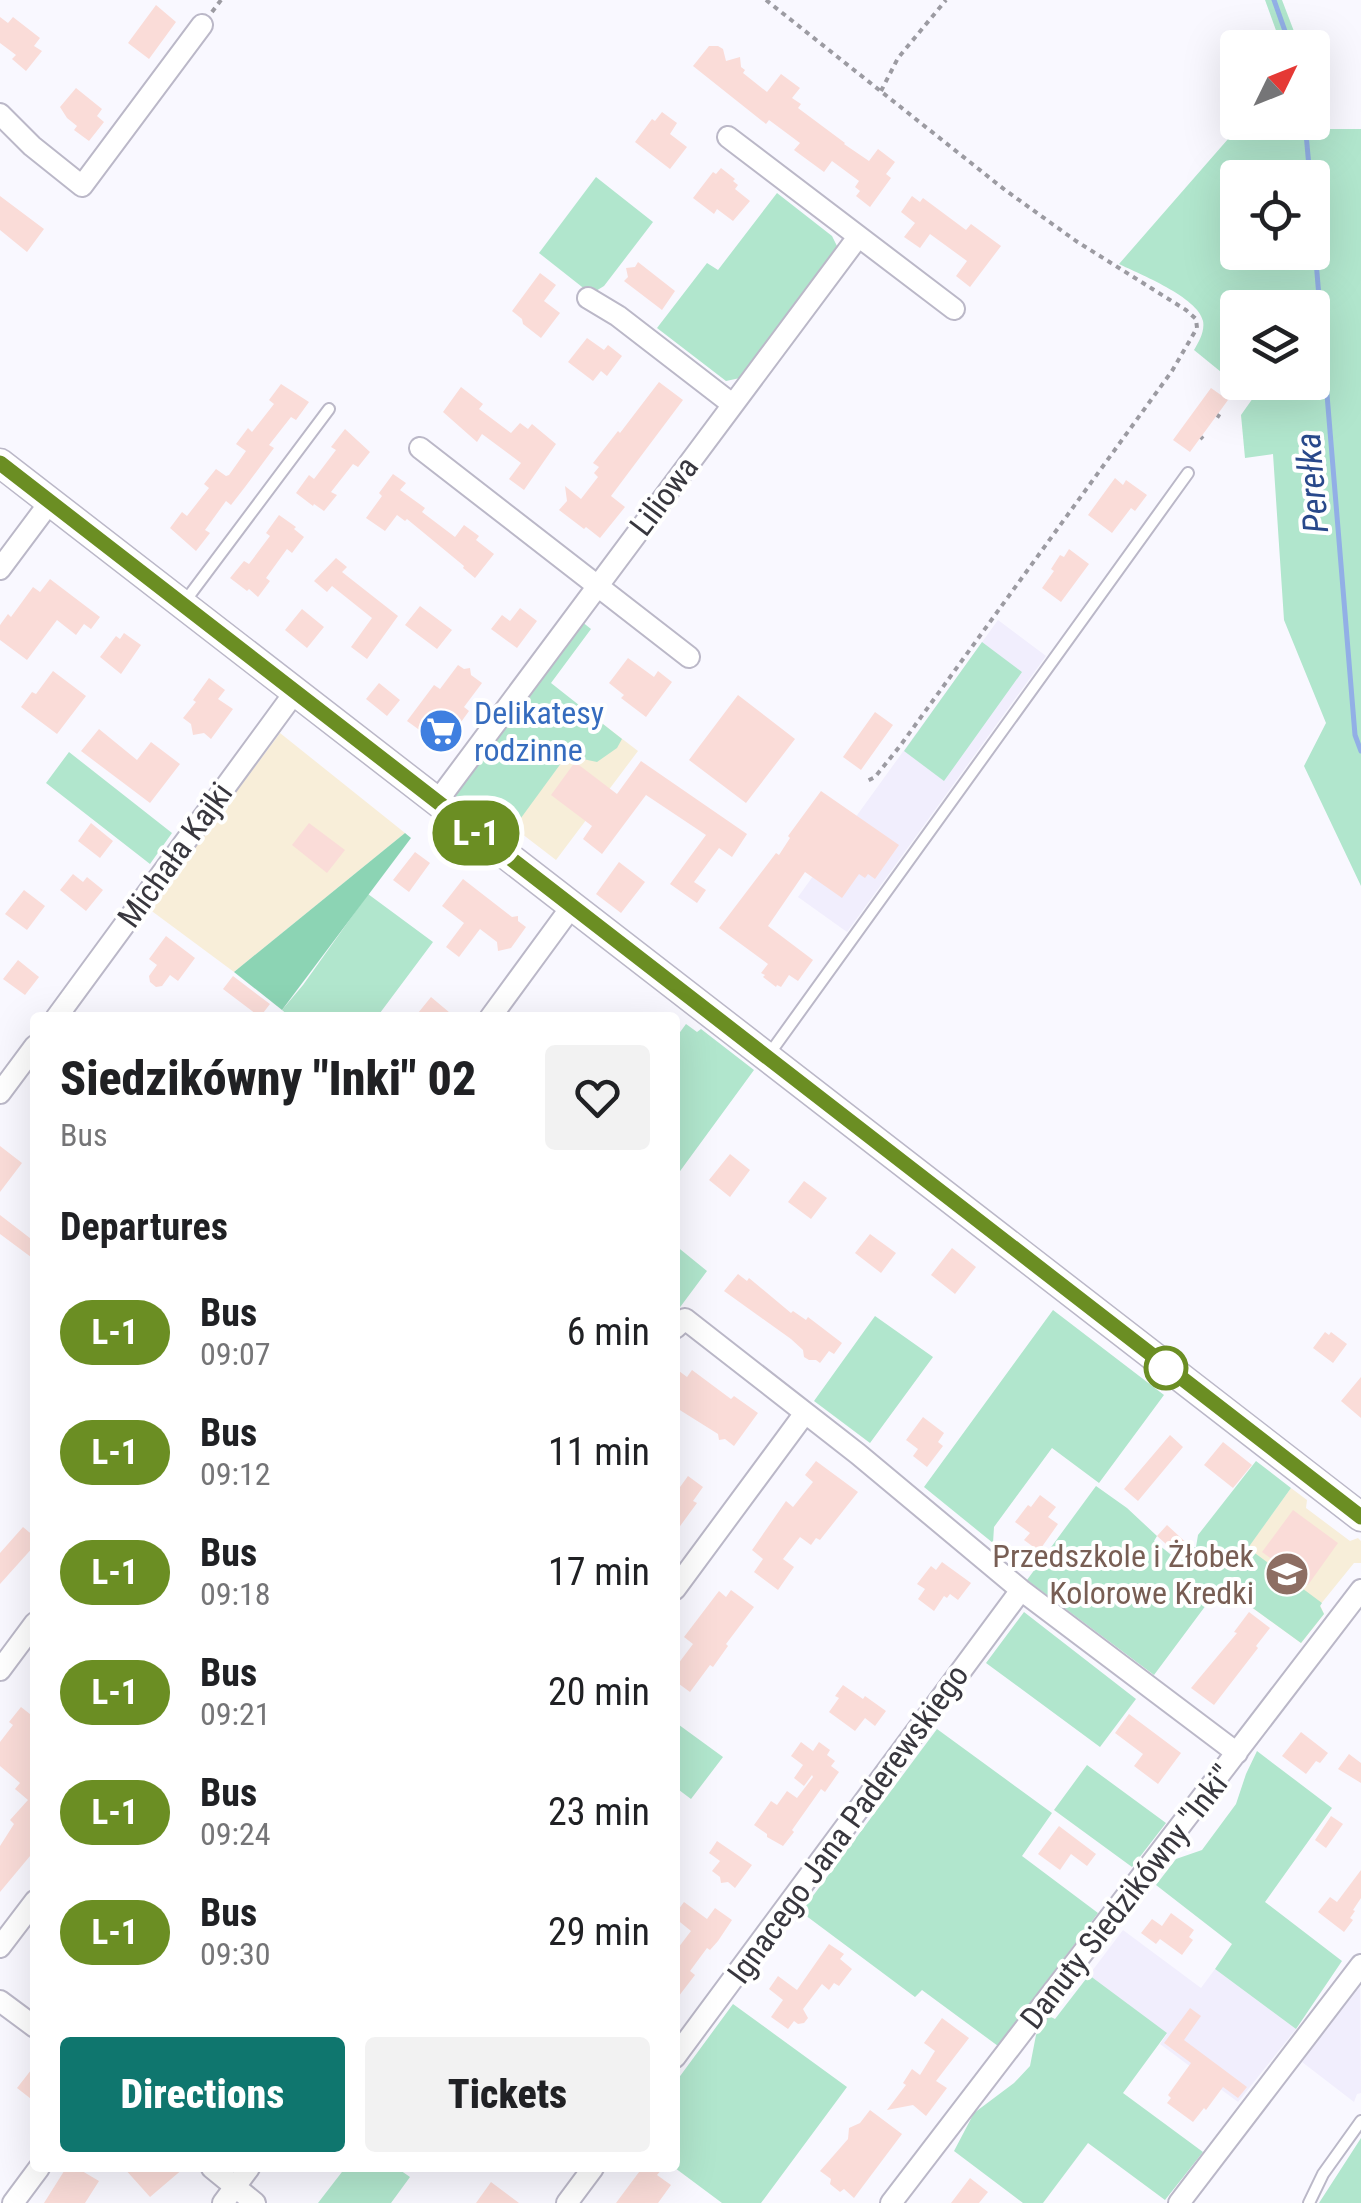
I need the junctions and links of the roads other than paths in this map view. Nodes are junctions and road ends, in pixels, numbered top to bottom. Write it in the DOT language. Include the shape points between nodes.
graph roads {
  1 [pos="202,25"];
  2 [pos="0,114"];
  3 [pos="728,137"];
  4 [pos="858,237"];
  5 [pos="588,298"];
  6 [pos="954,310"];
  7 [pos="732,404"];
  8 [pos="329,409"];
  9 [pos="420,448"];
  10 [pos="0,463"];
  11 [pos="1188,473"];
  12 [pos="50,502"];
  13 [pos="0,569"];
  14 [pos="596,587"];
  15 [pos="183,604"];
  16 [pos="689,658"];
  17 [pos="295,692"];
  18 [pos="436,802"];
  19 [pos="572,906"];
  20 [pos="60,1012"];
  21 [pos="494,1012"];
  22 [pos="30,1053"];
  23 [pos="766,1058"];
  24 [pos="0,1093"];
  25 [pos="680,1324"];
  26 [pos="805,1414"];
  27 [pos="1361,1517"];
  28 [pos="680,1583"];
  29 [pos="1021,1590"];
  30 [pos="1361,1590"];
  31 [pos="30,1630"];
  32 [pos="0,1670"];
  33 [pos="1237,1753"];
  34 [pos="30,1907"];
  35 [pos="0,1947"];
  36 [pos="1361,1965"];
  37 [pos="0,2001"];
  38 [pos="30,2023"];
  39 [pos="680,2050"];
  40 [pos="1361,2121"];
  41 [pos="36,2172"];
  42 [pos="215,2172"];
  43 [pos="246,2172"];
  44 [pos="590,2172"];
  45 [pos="229,2195"];
  46 [pos="13,2203"];
  47 [pos="254,2203"];
  48 [pos="567,2203"];
  49 [pos="892,2203"];
  50 [pos="1178,2203"];
  51 [pos="1310,2203"];
  1 -- 2 [label="street" via="82,186"];
  3 -- 4 [label="street"];
  4 -- 6 [label="street"];
  4 -- 7 [label="street, Liliowa"];
  5 -- 7 [label="street"];
  7 -- 14 [label="street, Liliowa"];
  8 -- 15 [label="lane"];
  9 -- 14 [label="street"];
  10 -- 12 [label="street"];
  11 -- 23 [label="lane"];
  12 -- 13 [label="street"];
  12 -- 15 [label="street"];
  14 -- 16 [label="street"];
  14 -- 18 [label="street, Liliowa"];
  15 -- 17 [label="street"];
  17 -- 18 [label="street"];
  17 -- 20 [label="street, Michała Kajki"];
  18 -- 19 [label="street"];
  19 -- 21 [label="street"];
  19 -- 23 [label="street"];
  22 -- 24 [label="street"];
  23 -- 27 [label="street"];
  25 -- 26 [label="street"];
  26 -- 28 [label="street"];
  26 -- 29 [label="street"];
  29 -- 33 [label="street"];
  29 -- 39 [label="street, Ignacego Jana Paderewskiego"];
  30 -- 33 [label="street, Danuty Siedzikówny \"Inki\""];
  31 -- 32 [label="street"];
  33 -- 49 [label="street, Danuty Siedzikówny \"Inki\""];
  34 -- 35 [label="street"];
  36 -- 50 [label="street"];
  37 -- 38 [label="street"];
  40 -- 51 [label="lane"];
  41 -- 46 [label="street"];
  42 -- 45 [label="street"];
  43 -- 45 [label="street"];
  44 -- 48 [label="street"];
  45 -- 47 [label="street"];
}
